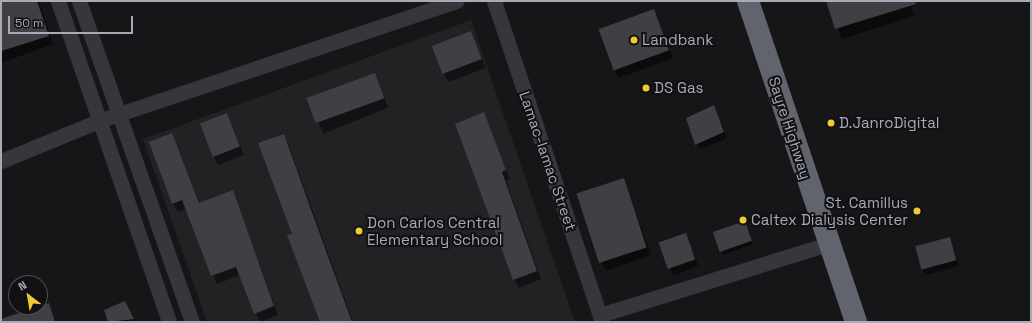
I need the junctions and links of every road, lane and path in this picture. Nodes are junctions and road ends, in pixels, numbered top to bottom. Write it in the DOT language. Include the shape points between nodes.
graph roads {
  1 [pos="58,1"];
  2 [pos="79,1"];
  3 [pos="457,1"];
  4 [pos="494,1"];
  5 [pos="748,1"];
  6 [pos="118,114"];
  7 [pos="101,120"];
  8 [pos="1,161"];
  9 [pos="828,244"];
  10 [pos="601,319"];
  11 [pos="169,322"];
  12 [pos="192,322"];
  13 [pos="856,322"];
  1 -- 7 [label="street"];
  2 -- 6 [label="street"];
  3 -- 6 [label="street"];
  4 -- 10 [label="street, Lamac-lamac Street"];
  5 -- 9 [label="highway, Sayre Highway"];
  6 -- 7 [label="street"];
  6 -- 12 [label="street"];
  7 -- 8 [label="street"];
  7 -- 11 [label="street"];
  9 -- 10 [label="street"];
  9 -- 13 [label="highway, Sayre Highway"];
}
